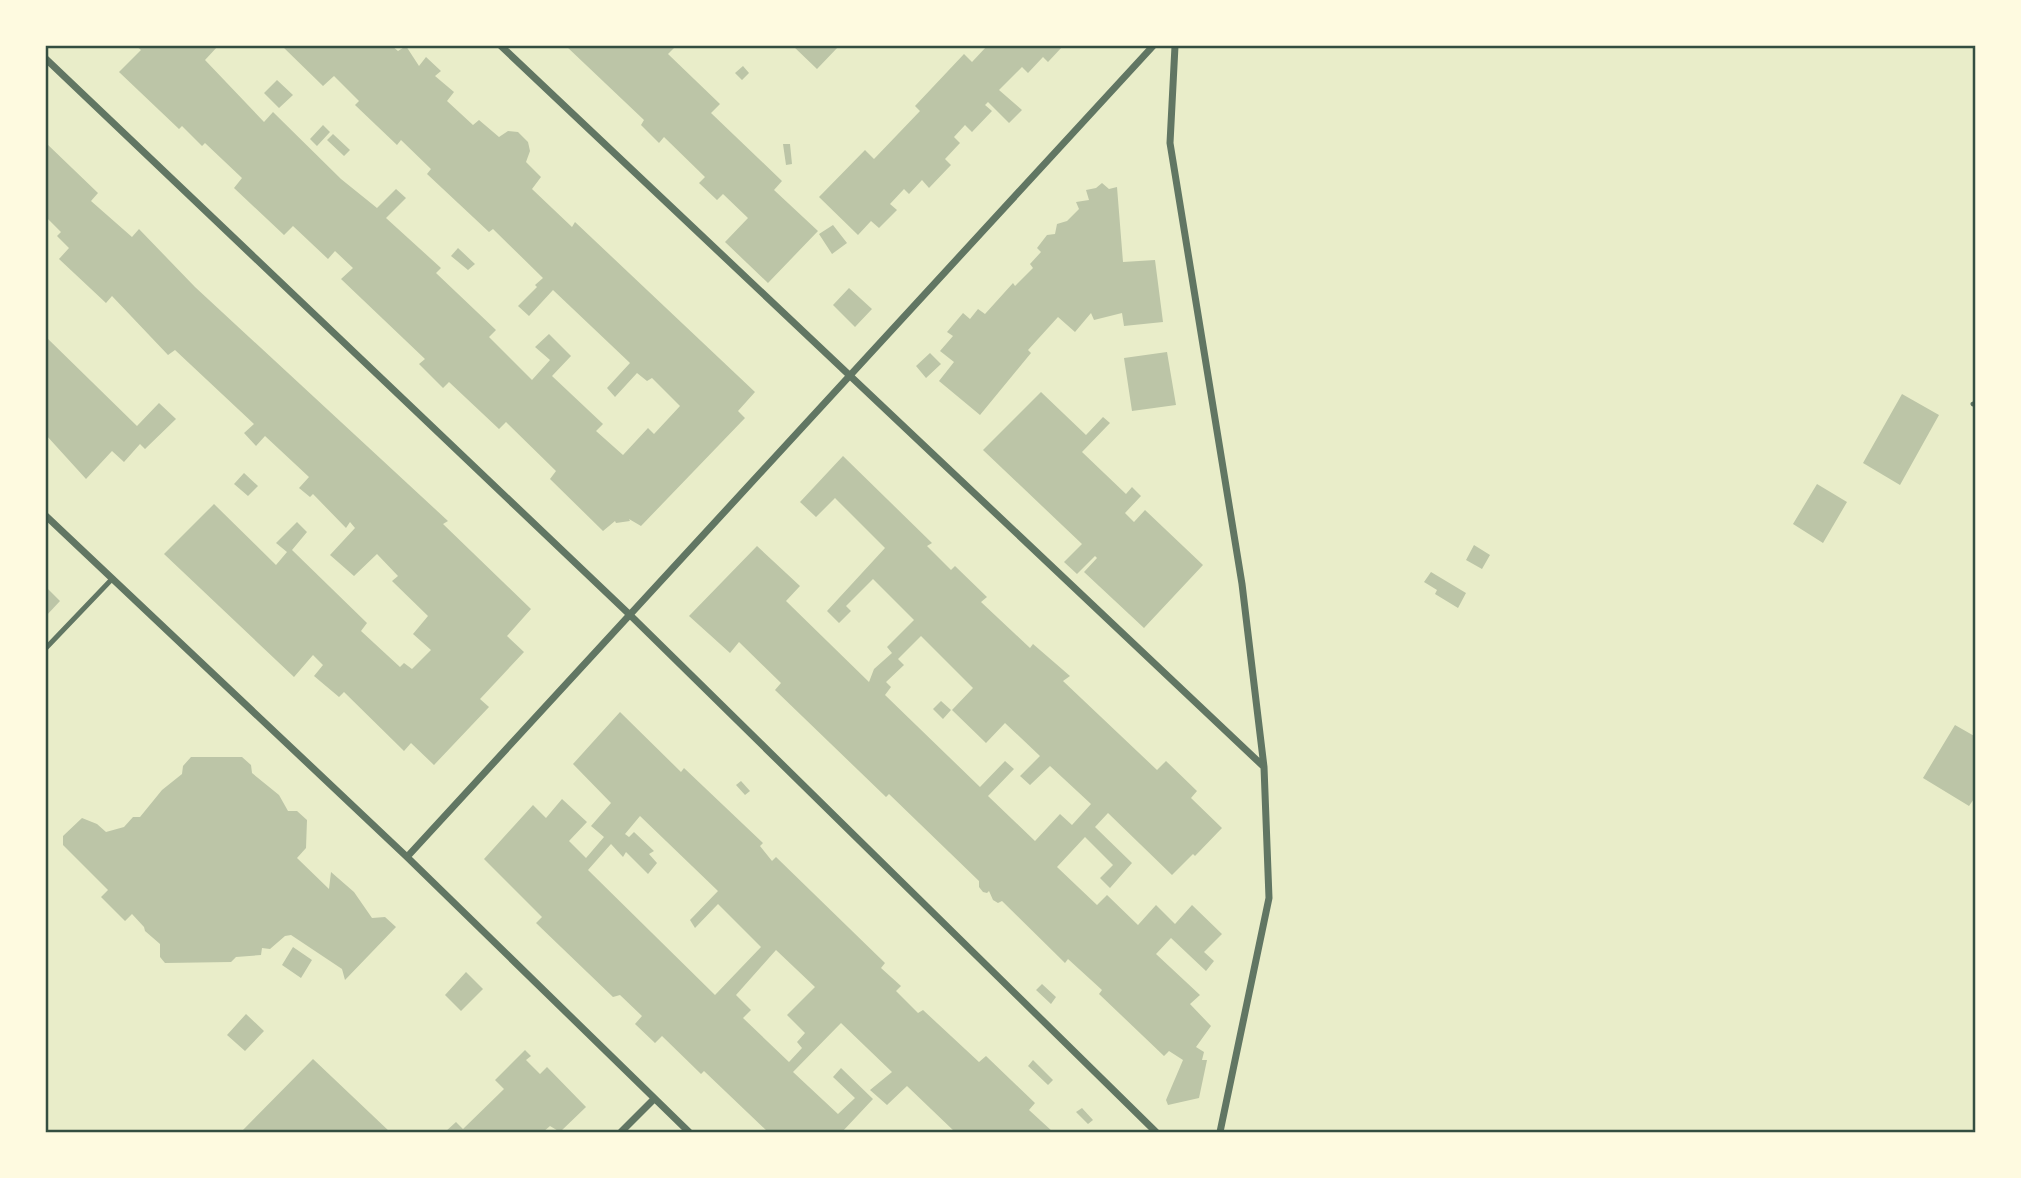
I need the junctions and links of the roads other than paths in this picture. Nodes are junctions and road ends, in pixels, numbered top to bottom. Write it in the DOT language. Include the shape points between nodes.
graph roads {
  1 [pos="501,46"];
  2 [pos="1153,46"];
  3 [pos="1175,46"];
  4 [pos="46,59"];
  5 [pos="848,376"];
  6 [pos="46,516"];
  7 [pos="112,579"];
  8 [pos="629,614"];
  9 [pos="46,648"];
  10 [pos="1264,767"];
  11 [pos="407,857"];
  12 [pos="654,1099"];
  13 [pos="621,1132"];
  14 [pos="690,1132"];
  15 [pos="1156,1132"];
  16 [pos="1220,1132"];
  1 -- 5 [label="street"];
  2 -- 5 [label="street"];
  3 -- 10 [label="street" via="1170,143 1242,584"];
  4 -- 8 [label="street"];
  5 -- 8 [label="street"];
  5 -- 10 [label="street"];
  6 -- 7 [label="street"];
  7 -- 9 [label="lane"];
  7 -- 11 [label="street"];
  8 -- 11 [label="street"];
  8 -- 15 [label="street"];
  10 -- 16 [label="street" via="1269,898"];
  11 -- 12 [label="street"];
  12 -- 13 [label="street"];
  12 -- 14 [label="street"];
}
